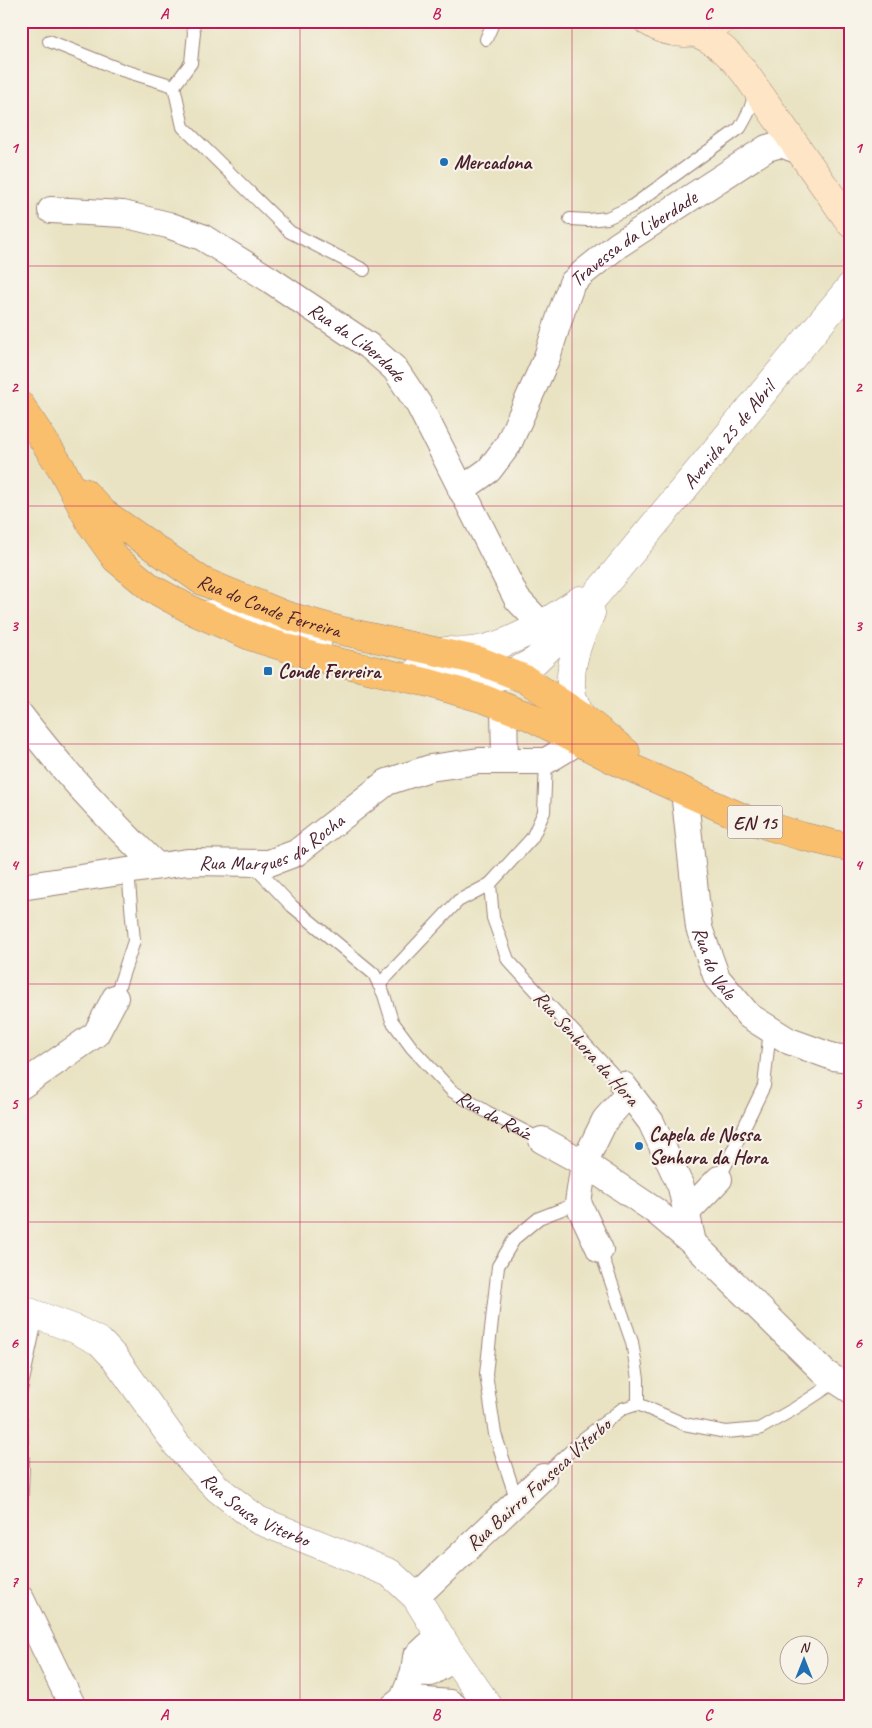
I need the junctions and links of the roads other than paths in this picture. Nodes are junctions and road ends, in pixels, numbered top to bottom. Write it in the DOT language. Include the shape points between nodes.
graph roads {
  1 [pos="192,21"];
  2 [pos="494,21"];
  3 [pos="647,21"];
  4 [pos="721,21"];
  5 [pos="735,21"];
  6 [pos="693,32"];
  7 [pos="486,39"];
  8 [pos="49,41"];
  9 [pos="748,77"];
  10 [pos="174,86"];
  11 [pos="799,151"];
  12 [pos="51,210"];
  13 [pos="570,220"];
  14 [pos="851,224"];
  15 [pos="364,270"];
  16 [pos="851,286"];
  17 [pos="21,406"];
  18 [pos="62,469"];
  19 [pos="461,490"];
  20 [pos="606,583"];
  21 [pos="197,613"];
  22 [pos="542,625"];
  23 [pos="434,652"];
  24 [pos="511,674"];
  25 [pos="504,707"];
  26 [pos="21,716"];
  27 [pos="580,729"];
  28 [pos="505,760"];
  29 [pos="546,761"];
  30 [pos="674,786"];
  31 [pos="851,848"];
  32 [pos="252,863"];
  33 [pos="157,866"];
  34 [pos="128,870"];
  35 [pos="490,884"];
  36 [pos="21,887"];
  37 [pos="379,985"];
  38 [pos="115,998"];
  39 [pos="770,1029"];
  40 [pos="851,1059"];
  41 [pos="21,1086"];
  42 [pos="626,1089"];
  43 [pos="542,1140"];
  44 [pos="584,1163"];
  45 [pos="719,1179"];
  46 [pos="578,1203"];
  47 [pos="686,1212"];
  48 [pos="693,1243"];
  49 [pos="600,1250"];
  50 [pos="29,1312"];
  51 [pos="844,1386"];
  52 [pos="21,1390"];
  53 [pos="638,1404"];
  54 [pos="21,1420"];
  55 [pos="543,1476"];
  56 [pos="517,1501"];
  57 [pos="21,1514"];
  58 [pos="416,1597"];
  59 [pos="21,1599"];
  60 [pos="447,1647"];
  61 [pos="398,1703"];
  62 [pos="72,1707"];
  63 [pos="455,1707"];
  64 [pos="489,1707"];
  1 -- 10 [label="lane" via="191,63"];
  2 -- 7 [label="lane"];
  3 -- 6 [label="main road" via="659,29 679,34"];
  4 -- 6 [label="main road" via="700,32"];
  5 -- 9 [label="main road" via="736,37"];
  6 -- 9 [label="main road" via="718,44"];
  8 -- 10 [label="lane" via="122,70"];
  9 -- 11 [label="main road"];
  9 -- 13 [label="lane" via="754,96 740,128 731,136 631,207 607,218"];
  10 -- 15 [label="lane" via="183,127 290,232"];
  11 -- 14 [label="main road"];
  11 -- 19 [label="street, Travessa da Liberdade" via="781,144 767,148 618,245 572,284 546,357 508,445 489,470"];
  12 -- 19 [label="street, Rua da Liberdade" via="123,214 168,224 202,237 369,346 395,369 419,405"];
  16 -- 20 [label="street, Avenida 25 de Abril"];
  17 -- 18 [label="main road, Rua do Conde Ferreira"];
  18 -- 21 [label="main road, Rua do Conde Ferreira" via="91,524 116,559 151,588"];
  18 -- 23 [label="main road, Rua do Conde Ferreira" via="104,513 202,581 285,615"];
  19 -- 22 [label="street, Rua da Liberdade" via="517,600"];
  20 -- 22 [label="street, Avenida 25 de Abril"];
  20 -- 24 [label="street, Avenida 25 de Abril" via="535,661"];
  20 -- 27 [label="street, Avenida 25 de Abril" via="587,622 570,676"];
  21 -- 24 [label="street, Rua do Conde Ferreira" via="242,618 305,640 450,676 488,680"];
  21 -- 25 [label="main road, Rua do Conde Ferreira" via="252,637 316,657 429,684"];
  22 -- 23 [label="street, Avenida 25 de Abril" via="506,642 473,650"];
  23 -- 24 [label="main road, Rua do Conde Ferreira" via="480,661"];
  24 -- 27 [label="main road, Rua do Conde Ferreira" via="525,679"];
  25 -- 27 [label="main road, Rua do Conde Ferreira"];
  25 -- 28 [label="street"];
  26 -- 33 [label="street" via="112,824"];
  27 -- 29 [label="street"];
  27 -- 30 [label="main road, Rua do Conde Ferreira"];
  28 -- 29 [label="street, Rua Marques da Rocha"];
  28 -- 32 [label="street, Rua Marques da Rocha" via="479,760 430,768 387,782 296,853 268,863"];
  29 -- 35 [label="lane" via="544,812 532,838"];
  30 -- 31 [label="main road, Rua do Conde Ferreira / EN 15" via="746,819"];
  30 -- 39 [label="street, Rua do Vale" via="699,928 716,978 750,1016"];
  32 -- 33 [label="street, Rua Marques da Rocha" via="186,862"];
  32 -- 37 [label="lane, Rua da Raíz" via="292,906 374,974"];
  33 -- 34 [label="street, Rua Marques da Rocha"];
  34 -- 36 [label="street, Rua Marques da Rocha"];
  34 -- 38 [label="lane" via="134,941"];
  35 -- 37 [label="lane" via="458,901"];
  35 -- 42 [label="lane, Rua Senhora da Hora" via="493,918 508,960"];
  37 -- 43 [label="lane, Rua da Raíz" via="392,1021 452,1091"];
  38 -- 41 [label="street" via="96,1034"];
  39 -- 40 [label="street, Rua do Vale" via="789,1041 833,1057"];
  39 -- 45 [label="lane" via="764,1086"];
  42 -- 44 [label="street" via="605,1120"];
  42 -- 47 [label="street, Rua Senhora da Hora" via="651,1122 682,1188"];
  43 -- 44 [label="street, Rua da Raíz"];
  44 -- 46 [label="street"];
  44 -- 48 [label="street, Rua da Raíz" via="654,1210"];
  45 -- 47 [label="street"];
  46 -- 49 [label="street"];
  46 -- 56 [label="lane" via="539,1218 515,1238 498,1266 486,1374 495,1434"];
  47 -- 48 [label="street, Rua Senhora da Hora"];
  48 -- 51 [label="street" via="824,1373"];
  49 -- 53 [label="lane" via="632,1342"];
  50 -- 52 [label="lane"];
  50 -- 58 [label="street, Rua Sousa Viterbo" via="100,1342 115,1358 177,1446 218,1489 258,1520 390,1573"];
  51 -- 53 [label="lane" via="759,1429 751,1430 726,1432 684,1424"];
  53 -- 55 [label="lane, Rua Bairro Fonseca Viterbo" via="622,1409"];
  54 -- 57 [label="lane"];
  55 -- 56 [label="street, Rua Bairro Fonseca Viterbo"];
  56 -- 58 [label="street, Rua Bairro Fonseca Viterbo"];
  58 -- 60 [label="street, Rua Sousa Viterbo"];
  59 -- 62 [label="street"];
  60 -- 61 [label="street" via="444,1664 430,1673 414,1672"];
  60 -- 64 [label="street, Rua Sousa Viterbo"];
  61 -- 63 [label="street" via="450,1704"];
}
